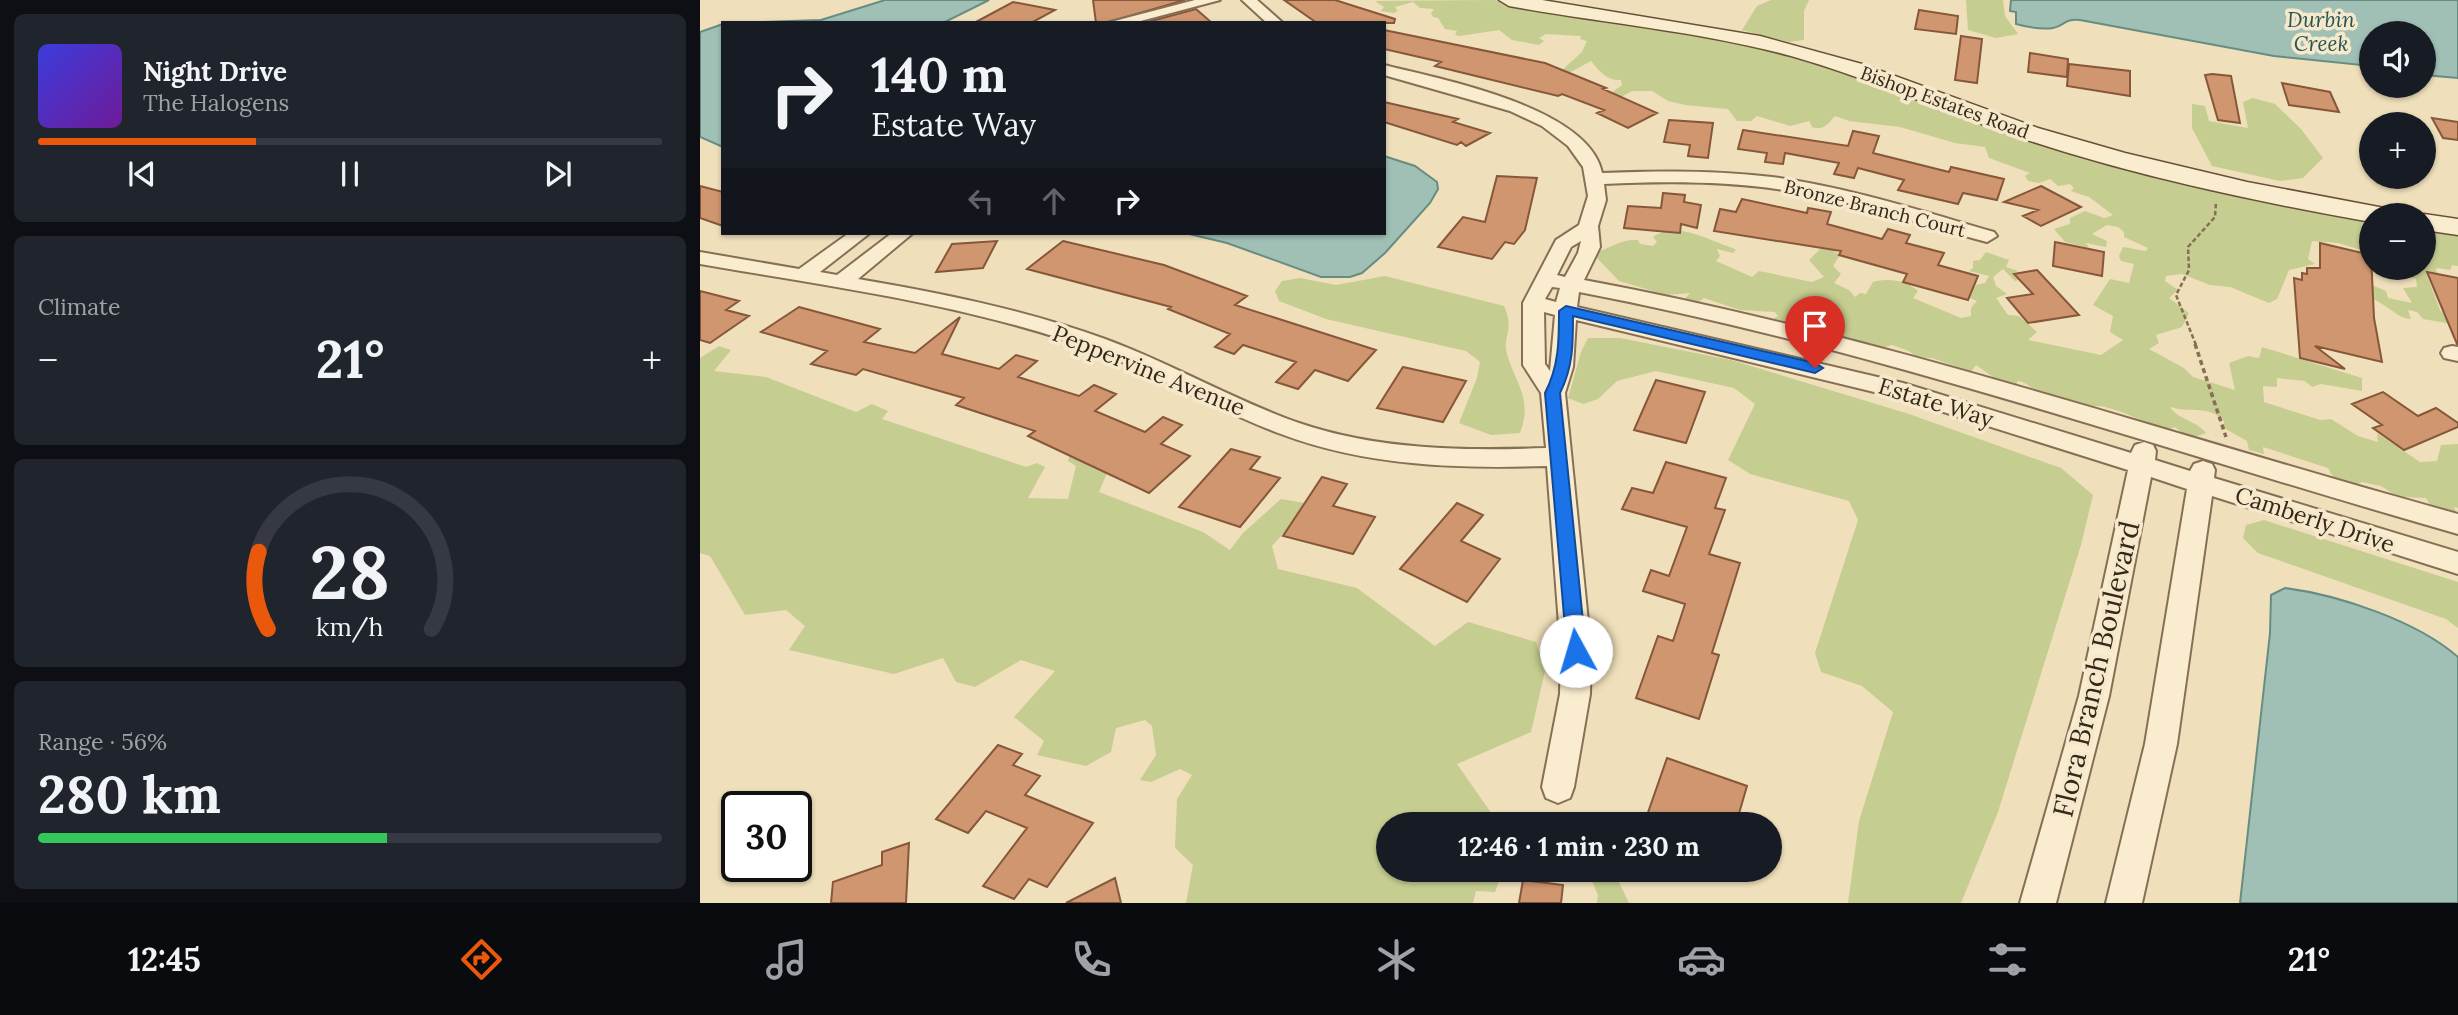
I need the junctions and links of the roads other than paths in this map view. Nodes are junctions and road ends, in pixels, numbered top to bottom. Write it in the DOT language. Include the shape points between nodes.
graph roads {
  1 [pos="1213,0"];
  2 [pos="1249,0"];
  3 [pos="1509,0"];
  4 [pos="1123,21"];
  5 [pos="1274,21"];
  6 [pos="1386,71"];
  7 [pos="1596,179"];
  8 [pos="2359,211"];
  9 [pos="2436,224"];
  10 [pos="1588,227"];
  11 [pos="2458,227"];
  12 [pos="858,235"];
  13 [pos="901,235"];
  14 [pos="1987,236"];
  15 [pos="700,258"];
  16 [pos="802,276"];
  17 [pos="840,283"];
  18 [pos="1539,291"];
  19 [pos="1569,296"];
  20 [pos="1553,393"];
  21 [pos="2148,434"];
  22 [pos="2204,450"];
  23 [pos="1557,457"];
  24 [pos="2141,466"];
  25 [pos="2172,475"];
  26 [pos="2202,484"];
  27 [pos="2458,524"];
  28 [pos="2458,563"];
  29 [pos="1558,787"];
  30 [pos="2038,903"];
  31 [pos="2124,903"];
  1 -- 4 [label="street"];
  2 -- 5 [label="street"];
  3 -- 8 [label="street, Bishop Estates Road" via="1768,44 1847,66 1998,122 2109,156"];
  6 -- 7 [label="street" via="1509,105 1547,121 1581,150"];
  7 -- 10 [label="street" via="1596,203"];
  7 -- 14 [label="street, Bronze Branch Court" via="1698,176 1774,183 1846,197"];
  9 -- 11 [label="street"];
  10 -- 18 [label="street" via="1563,244"];
  10 -- 19 [label="street" via="1591,246"];
  12 -- 16 [label="street"];
  13 -- 17 [label="street"];
  15 -- 16 [label="street, Peppervine Avenue"];
  16 -- 17 [label="street, Peppervine Avenue"];
  17 -- 23 [label="street, Peppervine Avenue" via="1018,319 1073,335 1292,429 1342,444 1447,458"];
  18 -- 19 [label="street, Estate Way"];
  18 -- 20 [label="street" via="1534,365"];
  19 -- 20 [label="street" via="1566,354"];
  19 -- 21 [label="street, Estate Way" via="1892,356"];
  19 -- 24 [label="street, Estate Way" via="1903,391"];
  20 -- 23 [label="street"];
  21 -- 22 [label="street, Estate Way"];
  21 -- 24 [label="street, Flora Branch Boulevard"];
  22 -- 26 [label="street"];
  22 -- 27 [label="street, Camberly Drive"];
  23 -- 29 [label="street" via="1576,651 1575,694"];
  24 -- 25 [label="street, Estate Way"];
  24 -- 30 [label="street, Flora Branch Boulevard" via="2094,696"];
  25 -- 26 [label="street, Camberly Drive"];
  26 -- 28 [label="street, Camberly Drive"];
  26 -- 31 [label="street" via="2161,744"];
}
